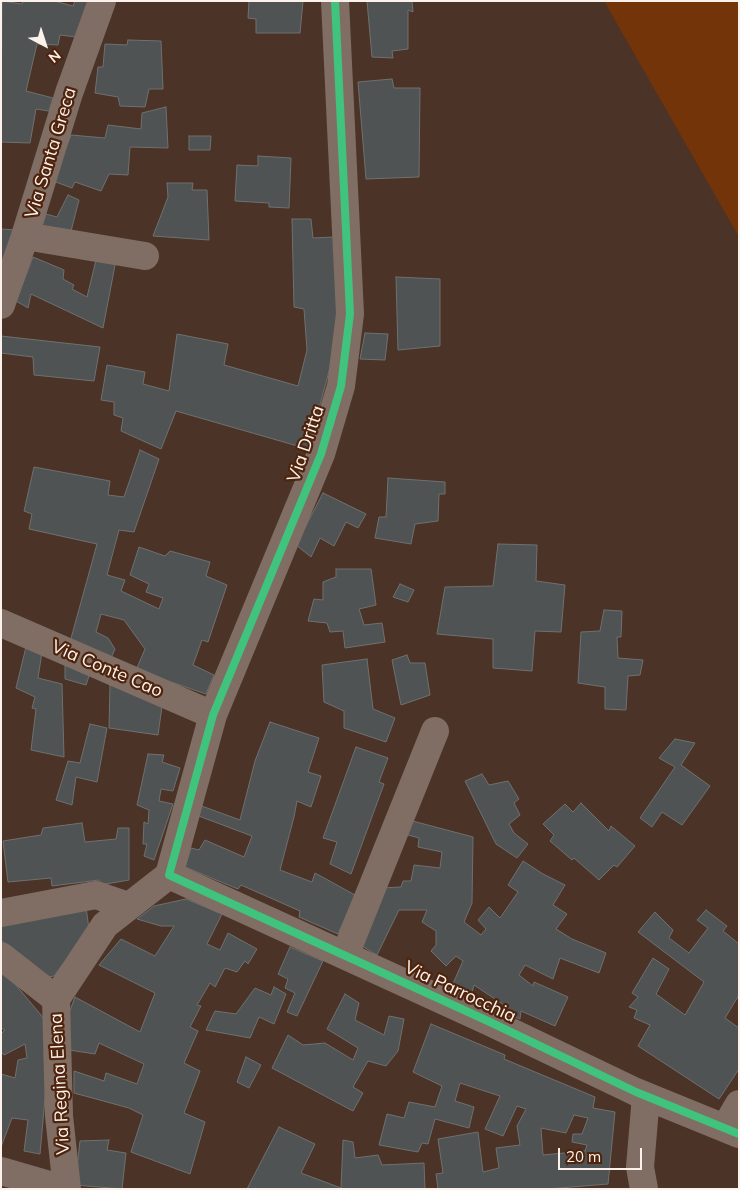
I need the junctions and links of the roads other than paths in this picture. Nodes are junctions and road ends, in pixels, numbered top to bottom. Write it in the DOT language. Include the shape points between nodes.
graph roads {
  1 [pos="102,1"];
  2 [pos="335,1"];
  3 [pos="25,236"];
  4 [pos="144,256"];
  5 [pos="1,304"];
  6 [pos="1,623"];
  7 [pos="213,715"];
  8 [pos="435,731"];
  9 [pos="169,874"];
  10 [pos="128,906"];
  11 [pos="1,913"];
  12 [pos="344,955"];
  13 [pos="1,956"];
  14 [pos="56,999"];
  15 [pos="646,1096"];
  16 [pos="739,1104"];
  17 [pos="732,1131"];
  18 [pos="1,1171"];
  19 [pos="63,1189"];
  20 [pos="67,1189"];
  21 [pos="644,1189"];
  1 -- 3 [label="street, Via Santa Greca" via="69,92"];
  2 -- 7 [label="street, Via Dritta" via="350,314 341,386 320,454"];
  3 -- 4 [label="street"];
  3 -- 5 [label="street, Via Santa Greca"];
  6 -- 7 [label="street, Via Conte Cao"];
  7 -- 9 [label="street, Via Dritta"];
  8 -- 12 [label="street"];
  9 -- 10 [label="street, Via Regina Elena"];
  9 -- 12 [label="street, Via Parrocchia"];
  10 -- 11 [label="street" via="96,894"];
  10 -- 14 [label="street, Via Regina Elena" via="105,925"];
  12 -- 15 [label="street, Via Parrocchia"];
  13 -- 14 [label="street"];
  14 -- 20 [label="street, Via Regina Elena" via="59,1116"];
  15 -- 17 [label="street, Via Parrocchia"];
  15 -- 21 [label="street" via="640,1167"];
  16 -- 17 [label="street"];
  18 -- 19 [label="street"];
}
